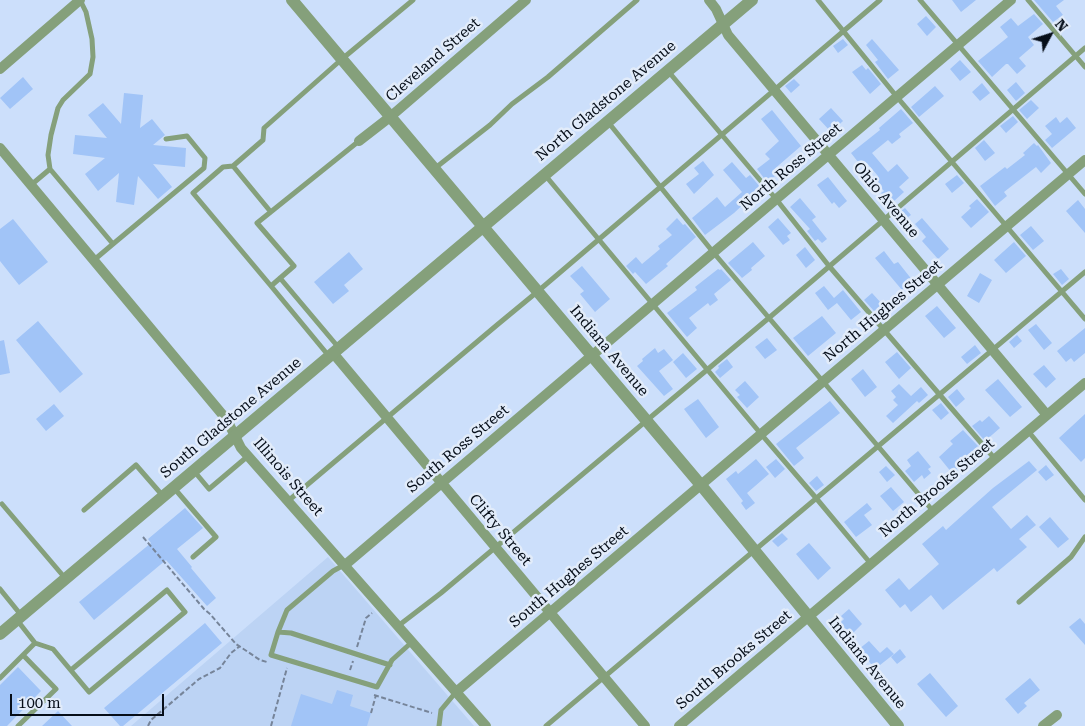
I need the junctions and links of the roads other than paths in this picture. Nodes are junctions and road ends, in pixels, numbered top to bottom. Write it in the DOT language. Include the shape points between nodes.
graph roads {
  1 [pos="80,0"];
  2 [pos="292,0"];
  3 [pos="414,0"];
  4 [pos="526,0"];
  5 [pos="637,0"];
  6 [pos="709,0"];
  7 [pos="752,0"];
  8 [pos="818,0"];
  9 [pos="880,0"];
  10 [pos="920,0"];
  11 [pos="1011,0"];
  12 [pos="1028,0"];
  13 [pos="723,24"];
  14 [pos="843,31"];
  15 [pos="958,46"];
  16 [pos="1085,48"];
  17 [pos="1076,56"];
  18 [pos="342,60"];
  19 [pos="1085,67"];
  20 [pos="0,69"];
  21 [pos="668,71"];
  22 [pos="774,90"];
  23 [pos="897,97"];
  24 [pos="1013,109"];
  25 [pos="390,117"];
  26 [pos="607,122"];
  27 [pos="721,135"];
  28 [pos="166,139"];
  29 [pos="359,141"];
  30 [pos="0,148"];
  31 [pos="828,155"];
  32 [pos="1085,160"];
  33 [pos="952,162"];
  34 [pos="233,166"];
  35 [pos="50,169"];
  36 [pos="434,170"];
  37 [pos="1068,174"];
  38 [pos="544,175"];
  39 [pos="31,185"];
  40 [pos="661,188"];
  41 [pos="1085,194"];
  42 [pos="776,200"];
  43 [pos="270,211"];
  44 [pos="882,220"];
  45 [pos="1007,226"];
  46 [pos="482,227"];
  47 [pos="598,240"];
  48 [pos="113,244"];
  49 [pos="713,252"];
  50 [pos="94,260"];
  51 [pos="829,266"];
  52 [pos="1085,272"];
  53 [pos="280,278"];
  54 [pos="938,285"];
  55 [pos="271,286"];
  56 [pos="537,292"];
  57 [pos="1062,292"];
  58 [pos="652,304"];
  59 [pos="770,317"];
  60 [pos="1085,319"];
  61 [pos="884,330"];
  62 [pos="993,350"];
  63 [pos="334,352"];
  64 [pos="591,356"];
  65 [pos="707,369"];
  66 [pos="823,382"];
  67 [pos="1085,383"];
  68 [pos="940,394"];
  69 [pos="1047,415"];
  70 [pos="387,418"];
  71 [pos="646,420"];
  72 [pos="1028,431"];
  73 [pos="761,434"];
  74 [pos="235,436"];
  75 [pos="877,447"];
  76 [pos="248,456"];
  77 [pos="994,459"];
  78 [pos="194,471"];
  79 [pos="442,482"];
  80 [pos="701,485"];
  81 [pos="174,487"];
  82 [pos="163,496"];
  83 [pos="816,498"];
  84 [pos="1085,500"];
  85 [pos="288,501"];
  86 [pos="2,504"];
  87 [pos="84,510"];
  88 [pos="933,511"];
  89 [pos="1085,537"];
  90 [pos="495,547"];
  91 [pos="755,550"];
  92 [pos="193,557"];
  93 [pos="871,564"];
  94 [pos="344,565"];
  95 [pos="65,579"];
  96 [pos="0,589"];
  97 [pos="1019,602"];
  98 [pos="550,613"];
  99 [pos="809,616"];
  100 [pos="19,618"];
  101 [pos="398,626"];
  102 [pos="278,632"];
  103 [pos="0,634"];
  104 [pos="412,642"];
  105 [pos="35,643"];
  106 [pos="23,655"];
  107 [pos="390,665"];
  108 [pos="71,670"];
  109 [pos="604,677"];
  110 [pos="0,678"];
  111 [pos="456,692"];
  112 [pos="1057,715"];
  113 [pos="18,726"];
  114 [pos="439,726"];
  115 [pos="486,726"];
  116 [pos="546,726"];
  117 [pos="645,726"];
  118 [pos="679,726"];
  119 [pos="898,726"];
  120 [pos="1043,726"];
  1 -- 20 [label="street"];
  1 -- 35 [label="lane" via="92,39 90,74 58,108 48,155"];
  2 -- 18 [label="street, Indiana Avenue"];
  3 -- 18 [label="lane"];
  4 -- 25 [label="street, Cleveland Street"];
  5 -- 36 [label="lane"];
  6 -- 13 [label="street, Ohio Avenue"];
  7 -- 13 [label="street, North Gladstone Avenue"];
  8 -- 14 [label="lane"];
  9 -- 14 [label="lane"];
  10 -- 15 [label="lane"];
  11 -- 15 [label="street, North Ross Street"];
  12 -- 17 [label="lane"];
  13 -- 21 [label="street, North Gladstone Avenue"];
  13 -- 22 [label="street, Ohio Avenue" via="728,35"];
  14 -- 22 [label="lane"];
  14 -- 23 [label="lane"];
  15 -- 23 [label="street, North Ross Street"];
  15 -- 24 [label="lane"];
  16 -- 17 [label="lane"];
  17 -- 19 [label="lane"];
  17 -- 24 [label="lane"];
  18 -- 25 [label="street, Indiana Avenue"];
  18 -- 34 [label="lane" via="264,128 263,140"];
  21 -- 26 [label="street, North Gladstone Avenue"];
  21 -- 27 [label="lane"];
  22 -- 27 [label="lane"];
  22 -- 31 [label="street, Ohio Avenue"];
  23 -- 31 [label="street, North Ross Street"];
  23 -- 33 [label="lane"];
  24 -- 33 [label="lane"];
  24 -- 37 [label="lane"];
  25 -- 29 [label="street, Cleveland Street"];
  25 -- 36 [label="street, Indiana Avenue"];
  26 -- 38 [label="street, North Gladstone Avenue"];
  26 -- 40 [label="lane"];
  27 -- 40 [label="lane"];
  27 -- 42 [label="lane"];
  28 -- 48 [label="lane" via="187,136 206,158 204,168"];
  29 -- 43 [label="lane"];
  30 -- 39 [label="street, Illinois Street"];
  31 -- 42 [label="street, North Ross Street"];
  31 -- 44 [label="street, Ohio Avenue"];
  32 -- 37 [label="street, North Hughes Street"];
  33 -- 44 [label="lane"];
  33 -- 45 [label="lane"];
  34 -- 43 [label="lane"];
  34 -- 55 [label="lane" via="223,167 192,193"];
  35 -- 39 [label="lane"];
  35 -- 48 [label="lane"];
  36 -- 46 [label="street, Indiana Avenue"];
  37 -- 41 [label="lane"];
  37 -- 45 [label="street, North Hughes Street"];
  38 -- 46 [label="street, North Gladstone Avenue"];
  38 -- 47 [label="lane"];
  39 -- 50 [label="street, Illinois Street"];
  40 -- 47 [label="lane"];
  40 -- 49 [label="lane"];
  42 -- 49 [label="street, North Ross Street"];
  42 -- 51 [label="lane"];
  43 -- 53 [label="lane" via="257,223 294,266"];
  44 -- 51 [label="lane"];
  44 -- 54 [label="street, Ohio Avenue"];
  45 -- 54 [label="street, North Hughes Street"];
  45 -- 57 [label="lane"];
  46 -- 56 [label="street, Indiana Avenue"];
  46 -- 63 [label="street, South Gladstone Avenue"];
  47 -- 56 [label="lane"];
  47 -- 58 [label="lane"];
  48 -- 50 [label="lane"];
  49 -- 58 [label="street, North Ross Street"];
  49 -- 59 [label="lane"];
  50 -- 74 [label="street, Illinois Street" via="227,420"];
  51 -- 59 [label="lane"];
  51 -- 61 [label="lane"];
  52 -- 57 [label="lane"];
  53 -- 55 [label="lane"];
  53 -- 63 [label="lane"];
  54 -- 61 [label="street, North Hughes Street"];
  54 -- 62 [label="street, Ohio Avenue"];
  55 -- 63 [label="lane"];
  56 -- 64 [label="street, Indiana Avenue"];
  56 -- 70 [label="lane"];
  57 -- 60 [label="lane"];
  57 -- 62 [label="lane"];
  58 -- 64 [label="street, North Ross Street"];
  58 -- 65 [label="lane"];
  59 -- 65 [label="lane"];
  59 -- 66 [label="lane"];
  61 -- 66 [label="street, North Hughes Street"];
  61 -- 68 [label="lane"];
  62 -- 68 [label="lane"];
  62 -- 69 [label="street, Ohio Avenue"];
  63 -- 70 [label="street, Clifty Street"];
  63 -- 74 [label="street, South Gladstone Avenue"];
  64 -- 71 [label="street, Indiana Avenue"];
  64 -- 79 [label="street, South Ross Street"];
  65 -- 71 [label="lane"];
  65 -- 73 [label="lane"];
  66 -- 73 [label="street, North Hughes Street"];
  66 -- 75 [label="lane"];
  67 -- 69 [label="street, North Brooks Street"];
  68 -- 75 [label="lane"];
  68 -- 77 [label="lane"];
  69 -- 72 [label="street, North Brooks Street"];
  70 -- 79 [label="street, Clifty Street"];
  70 -- 85 [label="lane"];
  71 -- 80 [label="street, Indiana Avenue"];
  71 -- 90 [label="lane"];
  72 -- 77 [label="street, North Brooks Street"];
  72 -- 84 [label="lane"];
  73 -- 80 [label="street, North Hughes Street"];
  73 -- 83 [label="lane"];
  74 -- 76 [label="street, Illinois Street"];
  74 -- 78 [label="street, South Gladstone Avenue"];
  75 -- 83 [label="lane"];
  75 -- 88 [label="lane"];
  76 -- 78 [label="lane" via="210,489"];
  76 -- 85 [label="street, Illinois Street"];
  77 -- 88 [label="street, North Brooks Street"];
  78 -- 81 [label="street, South Gladstone Avenue"];
  79 -- 90 [label="street, Clifty Street"];
  79 -- 94 [label="street, South Ross Street"];
  80 -- 91 [label="street, Indiana Avenue"];
  80 -- 98 [label="street, South Hughes Street"];
  81 -- 82 [label="street, South Gladstone Avenue"];
  81 -- 92 [label="lane" via="216,537"];
  82 -- 87 [label="lane" via="136,465"];
  82 -- 95 [label="street, South Gladstone Avenue"];
  83 -- 91 [label="lane"];
  83 -- 93 [label="lane"];
  85 -- 94 [label="street, Illinois Street"];
  86 -- 95 [label="lane"];
  88 -- 93 [label="street, North Brooks Street"];
  89 -- 97 [label="lane" via="1071,557"];
  90 -- 98 [label="street, Clifty Street"];
  90 -- 101 [label="lane"];
  91 -- 99 [label="street, Indiana Avenue"];
  91 -- 109 [label="lane"];
  93 -- 99 [label="street, North Brooks Street"];
  94 -- 101 [label="street, Illinois Street"];
  94 -- 102 [label="lane" via="287,610"];
  95 -- 100 [label="street, South Gladstone Avenue"];
  96 -- 100 [label="lane"];
  98 -- 109 [label="street, Clifty Street"];
  98 -- 111 [label="street, South Hughes Street"];
  99 -- 118 [label="street, South Brooks Street"];
  99 -- 119 [label="street, Indiana Avenue"];
  100 -- 103 [label="street, South Gladstone Avenue"];
  100 -- 105 [label="lane"];
  101 -- 104 [label="street, Illinois Street"];
  102 -- 107 [label="lane" via="291,633"];
  102 -- 107 [label="lane" via="271,655 362,684 378,687"];
  104 -- 107 [label="lane"];
  104 -- 111 [label="street, Illinois Street"];
  105 -- 106 [label="lane"];
  105 -- 108 [label="lane" via="53,649"];
  106 -- 110 [label="lane"];
  106 -- 113 [label="lane" via="56,689"];
  108 -- 108 [label="lane" via="89,692 185,612 167,590"];
  109 -- 116 [label="lane"];
  109 -- 117 [label="street, Clifty Street"];
  111 -- 114 [label="lane" via="441,710"];
  111 -- 115 [label="street, Illinois Street"];
  112 -- 120 [label="street"];
}
